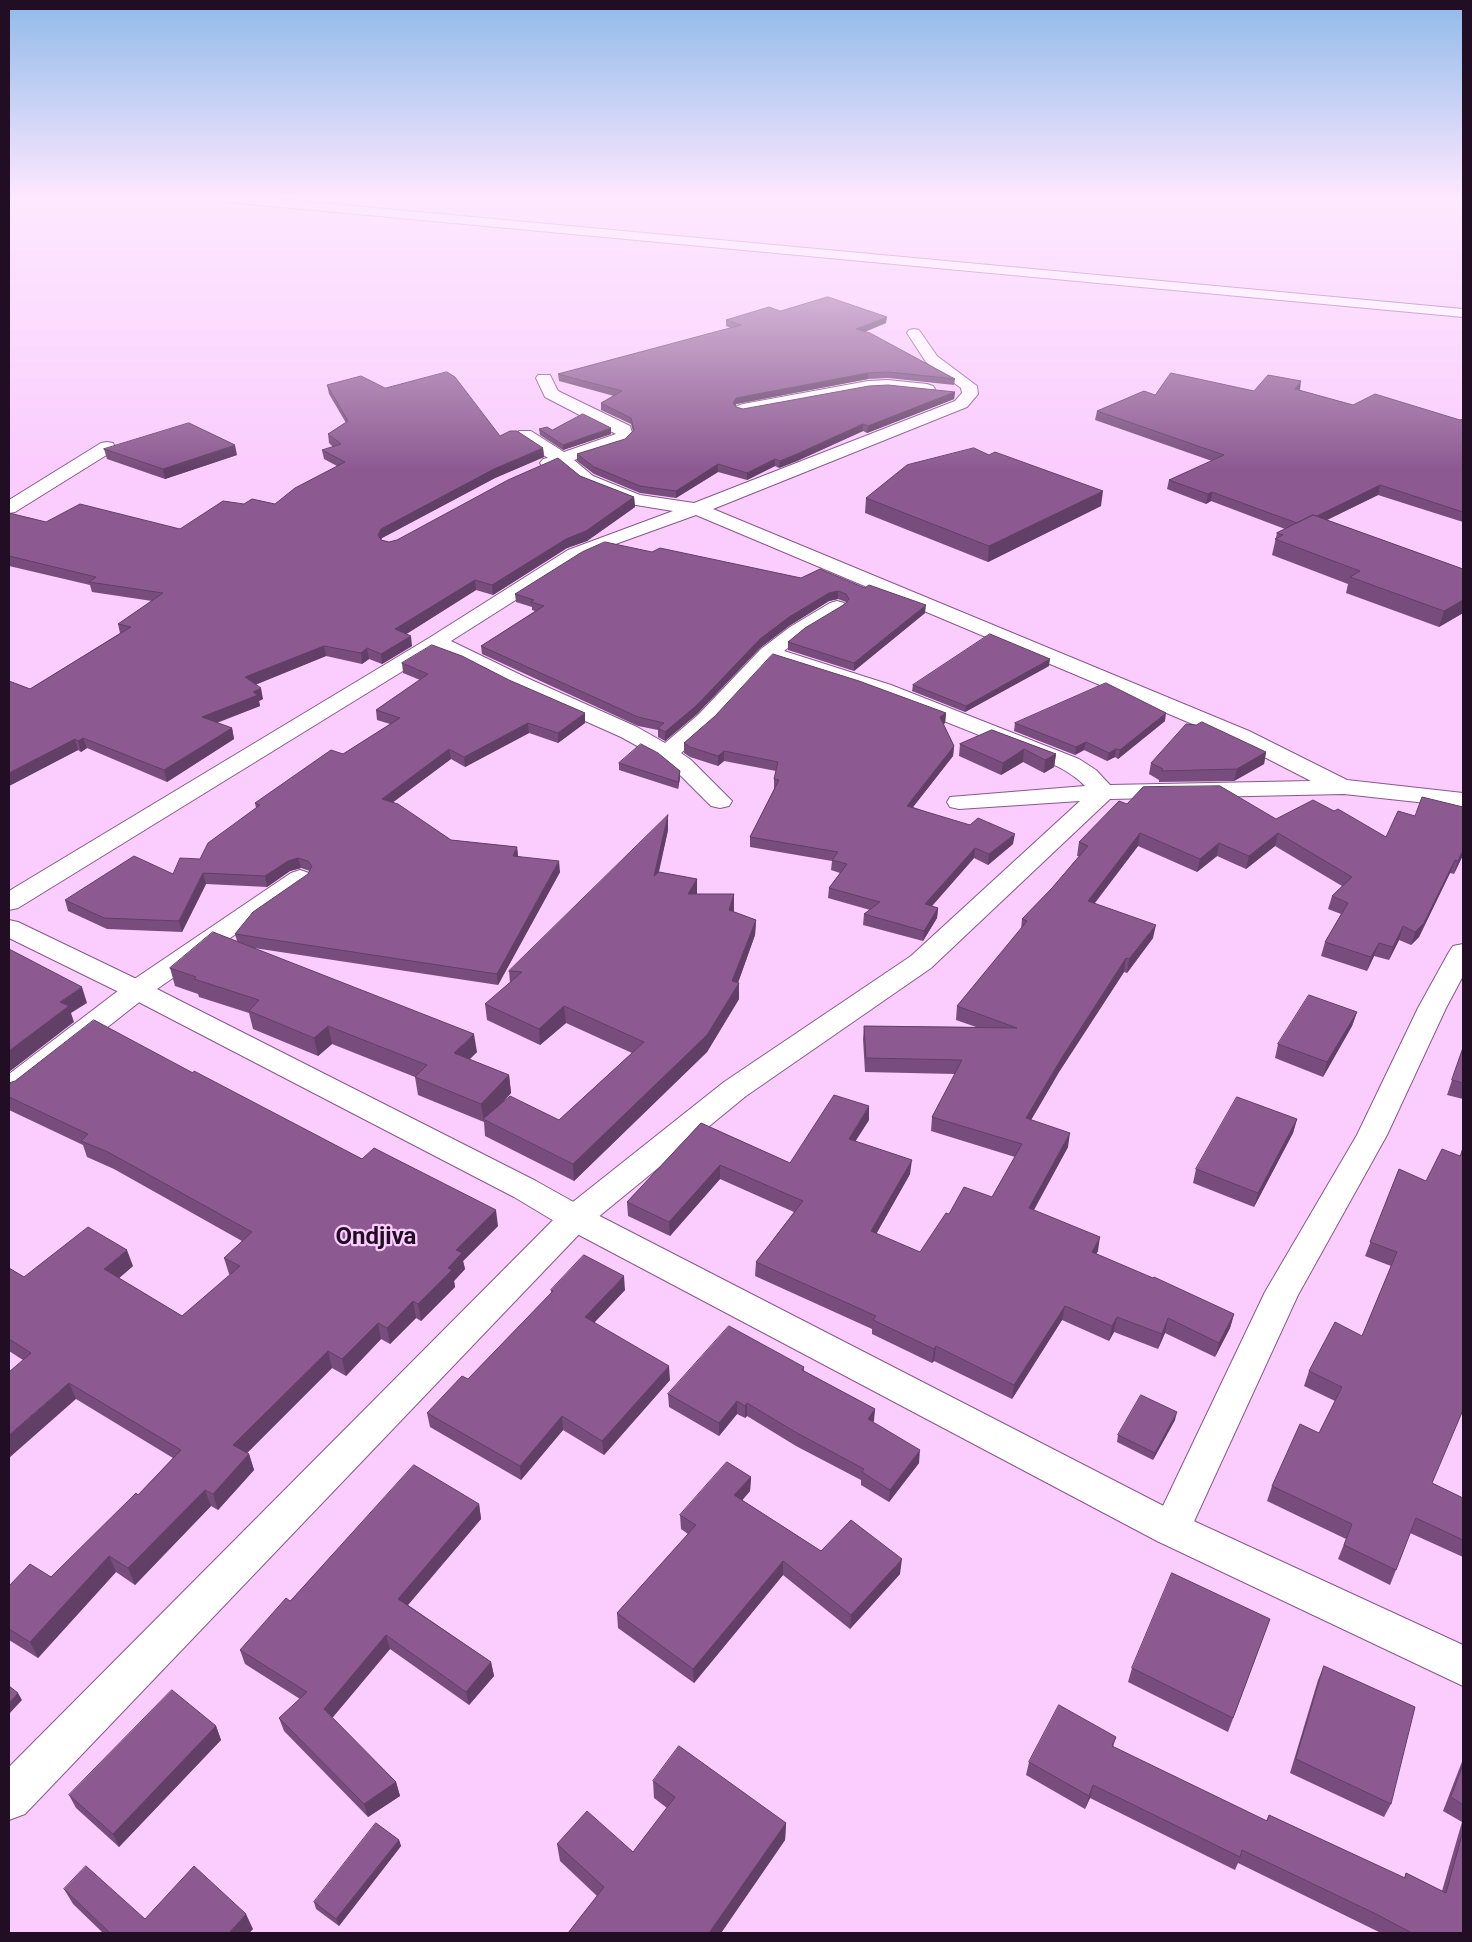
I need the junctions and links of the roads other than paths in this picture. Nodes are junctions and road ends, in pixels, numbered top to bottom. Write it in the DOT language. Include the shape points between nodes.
graph roads {
  1 [pos="1201,289"];
  2 [pos="1463,313"];
  3 [pos="914,333"];
  4 [pos="544,378"];
  5 [pos="955,392"];
  6 [pos="743,409"];
  7 [pos="525,435"];
  8 [pos="107,447"];
  9 [pos="561,458"];
  10 [pos="536,469"];
  11 [pos="9,508"];
  12 [pos="697,509"];
  13 [pos="836,607"];
  14 [pos="436,642"];
  15 [pos="768,654"];
  16 [pos="668,753"];
  17 [pos="1344,787"];
  18 [pos="1104,792"];
  19 [pos="1463,800"];
  20 [pos="720,801"];
  21 [pos="959,802"];
  22 [pos="300,878"];
  23 [pos="9,902"];
  24 [pos="9,928"];
  25 [pos="1463,952"];
  26 [pos="137,990"];
  27 [pos="9,1089"];
  28 [pos="575,1218"];
  29 [pos="1171,1530"];
  30 [pos="1463,1666"];
  31 [pos="9,1798"];
  1 -- 2 [label="street"];
  3 -- 5 [label="street" via="931,359 969,386"];
  4 -- 9 [label="street" via="551,394 624,430 625,436 619,440"];
  5 -- 6 [label="street" via="868,386"];
  5 -- 12 [label="street" via="961,404"];
  7 -- 9 [label="street"];
  8 -- 11 [label="street"];
  9 -- 10 [label="street"];
  9 -- 12 [label="street" via="587,480 636,500"];
  12 -- 14 [label="street" via="575,554"];
  12 -- 17 [label="street" via="1241,736"];
  13 -- 15 [label="street"];
  14 -- 16 [label="street"];
  14 -- 23 [label="street"];
  15 -- 16 [label="street" via="706,720"];
  15 -- 18 [label="street" via="828,670 908,698 1071,764 1088,775"];
  16 -- 20 [label="street"];
  17 -- 18 [label="street"];
  17 -- 19 [label="street"];
  18 -- 21 [label="street"];
  18 -- 28 [label="street" via="921,962 735,1089"];
  22 -- 26 [label="street"];
  24 -- 26 [label="street"];
  25 -- 29 [label="street" via="1432,1008 1372,1136 1282,1292"];
  26 -- 27 [label="street"];
  26 -- 28 [label="street"];
  28 -- 29 [label="street"];
  28 -- 31 [label="street"];
  29 -- 30 [label="street"];
}
